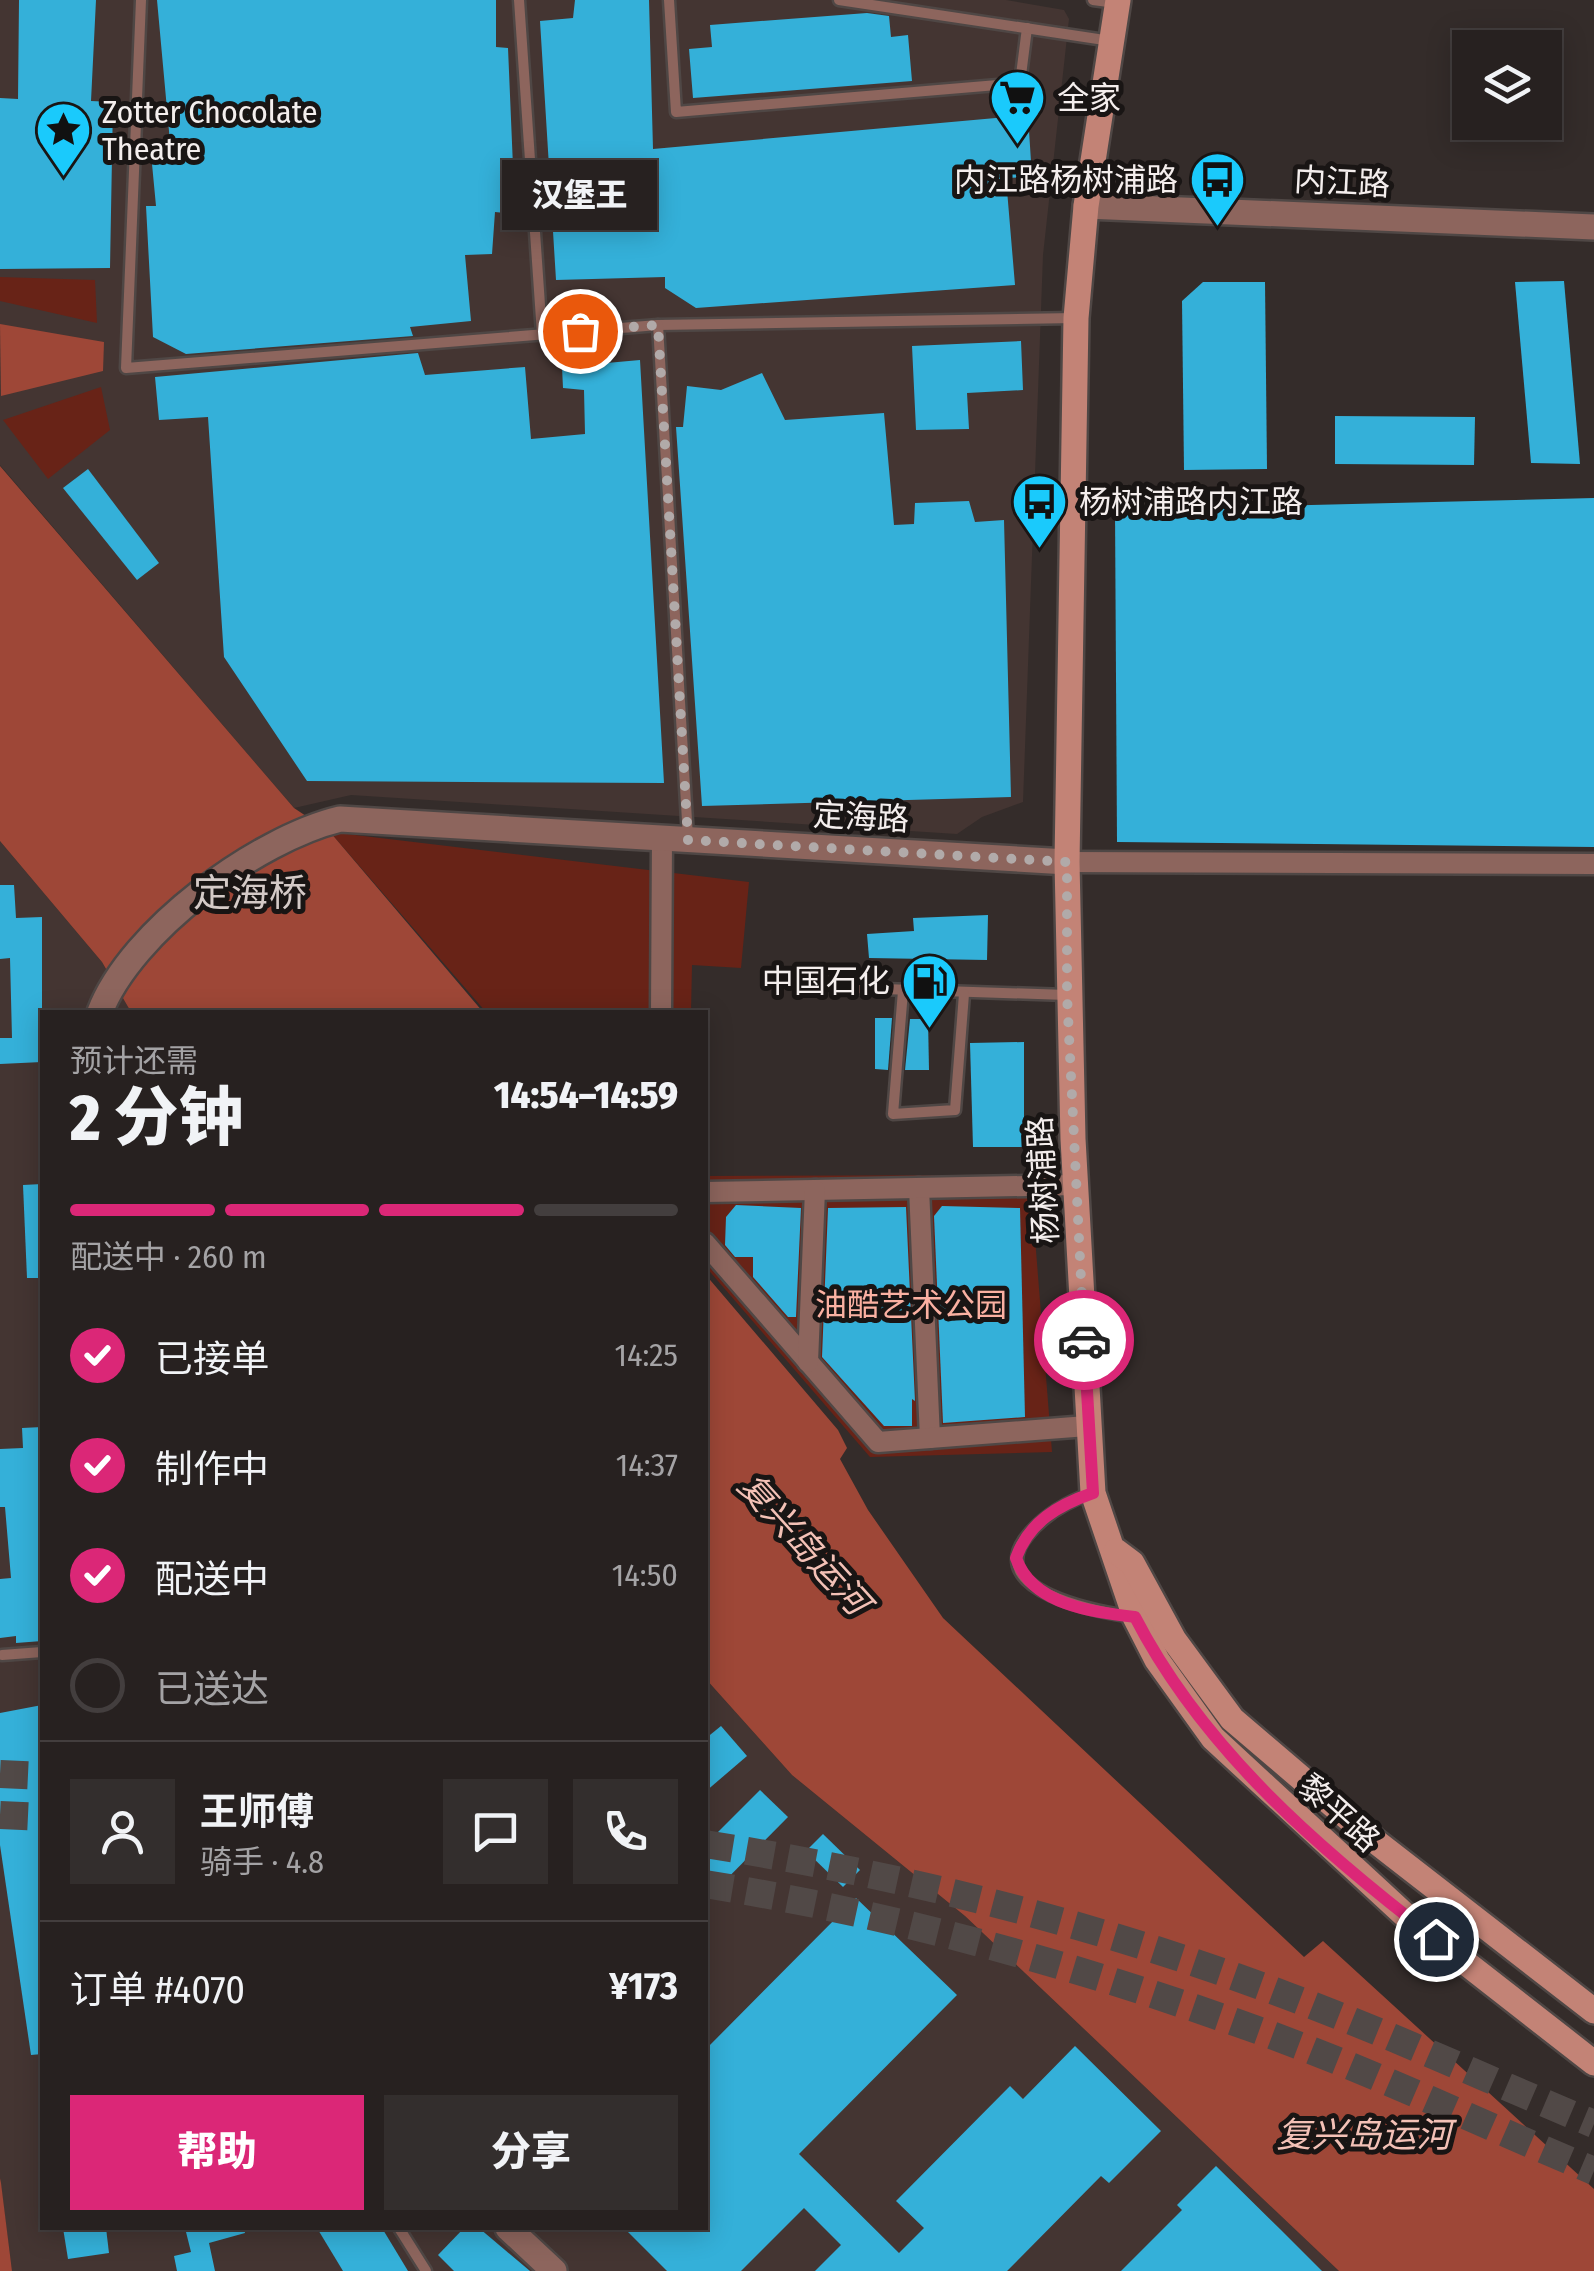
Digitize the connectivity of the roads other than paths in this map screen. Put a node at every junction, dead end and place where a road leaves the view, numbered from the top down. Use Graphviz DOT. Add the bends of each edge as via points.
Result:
graph roads {
  1 [pos="141,0"];
  2 [pos="520,0"];
  3 [pos="669,0"];
  4 [pos="839,0"];
  5 [pos="1109,1"];
  6 [pos="1027,28"];
  7 [pos="1112,42"];
  8 [pos="1086,206"];
  9 [pos="1594,227"];
  10 [pos="1076,318"];
  11 [pos="658,325"];
  12 [pos="542,334"];
  13 [pos="675,839"];
  14 [pos="1067,862"];
  15 [pos="1594,864"];
  16 [pos="853,988"];
  17 [pos="903,991"];
  18 [pos="964,994"];
  19 [pos="1067,995"];
  20 [pos="101,1010"];
  21 [pos="661,1010"];
  22 [pos="1076,1185"];
  23 [pos="919,1188"];
  24 [pos="815,1190"];
  25 [pos="708,1192"];
  26 [pos="708,1246"];
  27 [pos="808,1362"];
  28 [pos="1087,1426"];
  29 [pos="930,1438"];
  30 [pos="1093,1493"];
  31 [pos="1146,1613"];
  32 [pos="40,1652"];
  33 [pos="2,1655"];
  34 [pos="1594,2011"];
  35 [pos="1594,2062"];
  36 [pos="400,2230"];
  37 [pos="510,2230"];
  38 [pos="426,2271"];
  39 [pos="554,2271"];
  1 -- 12 [label="lane" via="126,368"];
  2 -- 12 [label="lane"];
  3 -- 6 [label="lane" via="676,112 1020,83"];
  4 -- 6 [label="lane"];
  5 -- 7 [label="main road"];
  6 -- 7 [label="lane"];
  7 -- 8 [label="main road"];
  8 -- 9 [label="street, 内江路"];
  8 -- 10 [label="main road, 杨树浦路"];
  10 -- 11 [label="lane"];
  10 -- 14 [label="main road, 杨树浦路"];
  11 -- 12 [label="lane"];
  11 -- 13 [label="lane"];
  13 -- 14 [label="street, 定海路"];
  13 -- 20 [label="street, 定海路" via="340,819 284,836 239,864 124,968"];
  13 -- 21 [label="street"];
  14 -- 15 [label="street, 定海路"];
  14 -- 19 [label="main road, 杨树浦路"];
  16 -- 17 [label="lane"];
  17 -- 18 [label="lane"];
  17 -- 18 [label="lane" via="893,1114 955,1110"];
  18 -- 19 [label="lane"];
  19 -- 22 [label="main road, 杨树浦路"];
  22 -- 23 [label="street"];
  22 -- 28 [label="main road, 杨树浦路"];
  23 -- 24 [label="street"];
  23 -- 29 [label="street"];
  24 -- 25 [label="street"];
  24 -- 27 [label="street"];
  26 -- 27 [label="street"];
  27 -- 29 [label="street" via="878,1442"];
  28 -- 29 [label="street"];
  28 -- 30 [label="main road, 杨树浦路"];
  30 -- 31 [label="main road, 黎平路" via="1116,1551 1132,1563"];
  30 -- 31 [label="lane" via="1047,1516 1016,1558 1030,1582 1065,1603"];
  31 -- 34 [label="main road, 黎平路" via="1267,1752"];
  31 -- 35 [label="main road, 黎平路" via="1183,1700 1249,1775 1407,1917"];
  32 -- 33 [label="lane"];
  36 -- 38 [label="lane"];
  37 -- 39 [label="street"];
}
